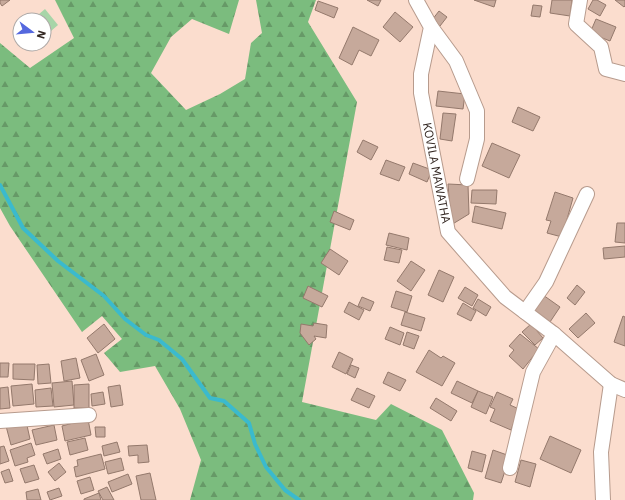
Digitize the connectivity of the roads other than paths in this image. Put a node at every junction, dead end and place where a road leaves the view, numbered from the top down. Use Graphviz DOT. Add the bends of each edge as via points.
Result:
graph roads {
  1 [pos="416,0"];
  2 [pos="580,0"];
  3 [pos="431,27"];
  4 [pos="625,74"];
  5 [pos="467,179"];
  6 [pos="587,194"];
  7 [pos="525,312"];
  8 [pos="554,334"];
  9 [pos="611,384"];
  10 [pos="625,390"];
  11 [pos="90,415"];
  12 [pos="0,421"];
  13 [pos="510,468"];
  14 [pos="603,500"];
  1 -- 3 [label="street"];
  2 -- 4 [label="street" via="576,24 601,48 606,69"];
  3 -- 5 [label="street" via="456,61 477,111 477,138"];
  3 -- 7 [label="street, KOVILA MAWATHA" via="421,74 421,93 448,232 505,297"];
  6 -- 7 [label="street" via="546,282"];
  7 -- 8 [label="street, KOVILA MAWATHA"];
  8 -- 9 [label="street, KOVILA MAWATHA"];
  8 -- 13 [label="street" via="533,372"];
  9 -- 10 [label="street, KOVILA MAWATHA"];
  9 -- 14 [label="street" via="601,452"];
  11 -- 12 [label="street"];
}
